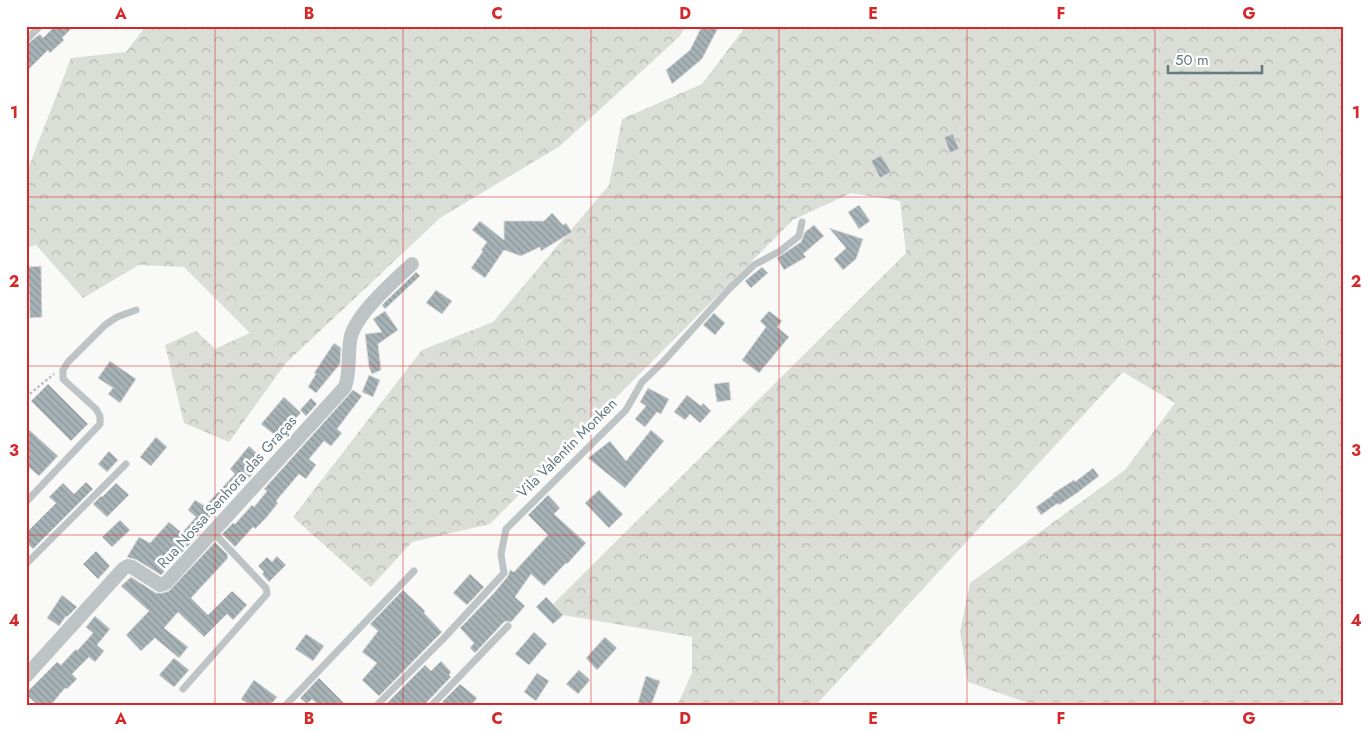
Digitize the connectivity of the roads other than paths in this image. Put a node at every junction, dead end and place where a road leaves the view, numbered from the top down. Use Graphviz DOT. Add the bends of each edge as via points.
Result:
graph roads {
  1 [pos="40,26"];
  2 [pos="26,40"];
  3 [pos="802,222"];
  4 [pos="412,264"];
  5 [pos="136,310"];
  6 [pos="126,464"];
  7 [pos="26,502"];
  8 [pos="214,533"];
  9 [pos="26,564"];
  10 [pos="414,571"];
  11 [pos="508,626"];
  12 [pos="26,676"];
  13 [pos="183,689"];
  14 [pos="285,706"];
  15 [pos="376,706"];
  16 [pos="431,706"];
  1 -- 2 [label="lane"];
  3 -- 15 [label="lane, Vila Valentin Monken" via="800,236 754,265 729,289 642,382 626,410 506,529 501,554 504,573"];
  4 -- 8 [label="street, Rua Nossa Senhora das Graças" via="386,288 351,336 345,387"];
  5 -- 7 [label="lane" via="105,325 63,370 64,379 96,409 100,424"];
  6 -- 9 [label="lane"];
  8 -- 12 [label="street, Rua Nossa Senhora das Graças" via="166,583 160,585 132,567 122,569"];
  8 -- 13 [label="lane" via="266,588 267,594"];
  10 -- 14 [label="lane"];
  11 -- 16 [label="lane"];
}
